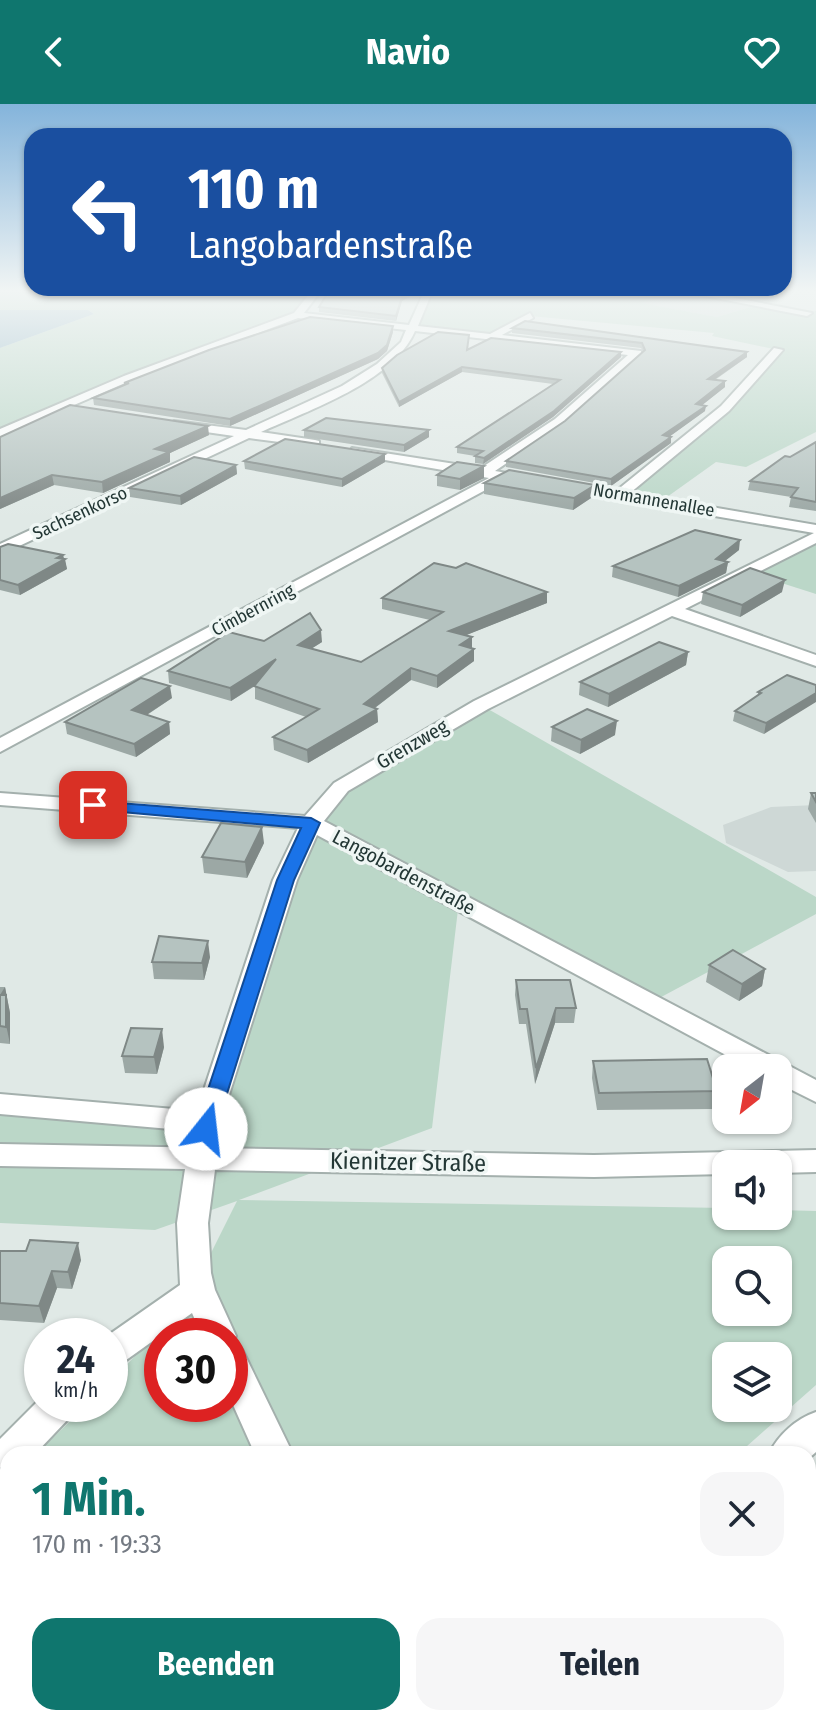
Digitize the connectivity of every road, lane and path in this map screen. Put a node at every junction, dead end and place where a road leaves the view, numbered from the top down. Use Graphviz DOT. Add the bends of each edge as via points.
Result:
graph roads {
  1 [pos="156,368"];
  2 [pos="378,368"];
  3 [pos="622,368"];
  4 [pos="765,368"];
  5 [pos="585,384"];
  6 [pos="603,386"];
  7 [pos="65,407"];
  8 [pos="95,411"];
  9 [pos="171,423"];
  10 [pos="0,433"];
  11 [pos="252,434"];
  12 [pos="330,447"];
  13 [pos="345,449"];
  14 [pos="486,471"];
  15 [pos="506,474"];
  16 [pos="619,495"];
  17 [pos="816,529"];
  18 [pos="816,537"];
  19 [pos="0,550"];
  20 [pos="671,610"];
  21 [pos="816,661"];
  22 [pos="0,746"];
  23 [pos="0,799"];
  24 [pos="311,823"];
  25 [pos="746,1054"];
  26 [pos="792,1079"];
  27 [pos="816,1092"];
  28 [pos="0,1104"];
  29 [pos="206,1136"];
  30 [pos="0,1155"];
  31 [pos="816,1161"];
  32 [pos="198,1290"];
  33 [pos="211,1318"];
  34 [pos="128,1340"];
  35 [pos="248,1398"];
  36 [pos="41,1422"];
  37 [pos="816,1428"];
  38 [pos="18,1446"];
  39 [pos="270,1446"];
  40 [pos="797,1446"];
  1 -- 7 [label="street"];
  2 -- 11 [label="street, Sachsenkorso"];
  3 -- 6 [label="street"];
  4 -- 16 [label="street" via="662,464"];
  5 -- 6 [label="street"];
  6 -- 14 [label="street"];
  7 -- 8 [label="street"];
  7 -- 10 [label="street"];
  9 -- 11 [label="street"];
  11 -- 12 [label="street"];
  11 -- 19 [label="street, Sachsenkorso"];
  13 -- 14 [label="street, Normannenallee"];
  14 -- 15 [label="street, Normannenallee"];
  15 -- 16 [label="street, Normannenallee"];
  15 -- 22 [label="street, Cimbernring"];
  16 -- 17 [label="street, Normannenallee"];
  18 -- 20 [label="street, Grenzweg"];
  20 -- 21 [label="street"];
  20 -- 24 [label="street, Grenzweg" via="392,754 341,787"];
  23 -- 24 [label="street, Langobardenstraße"];
  24 -- 25 [label="street, Langobardenstraße"];
  24 -- 29 [label="street, Grenzweg" via="285,880"];
  26 -- 27 [label="street"];
  28 -- 29 [label="street, Kienitzer Straße"];
  29 -- 30 [label="street, Kienitzer Straße"];
  29 -- 31 [label="street, Kienitzer Straße" via="594,1166"];
  29 -- 32 [label="street, Grenzweg" via="194,1193 192,1247"];
  32 -- 33 [label="street, Grenzweg"];
  32 -- 34 [label="street"];
  35 -- 39 [label="street"];
  36 -- 38 [label="street"];
  37 -- 40 [label="street"];
}
